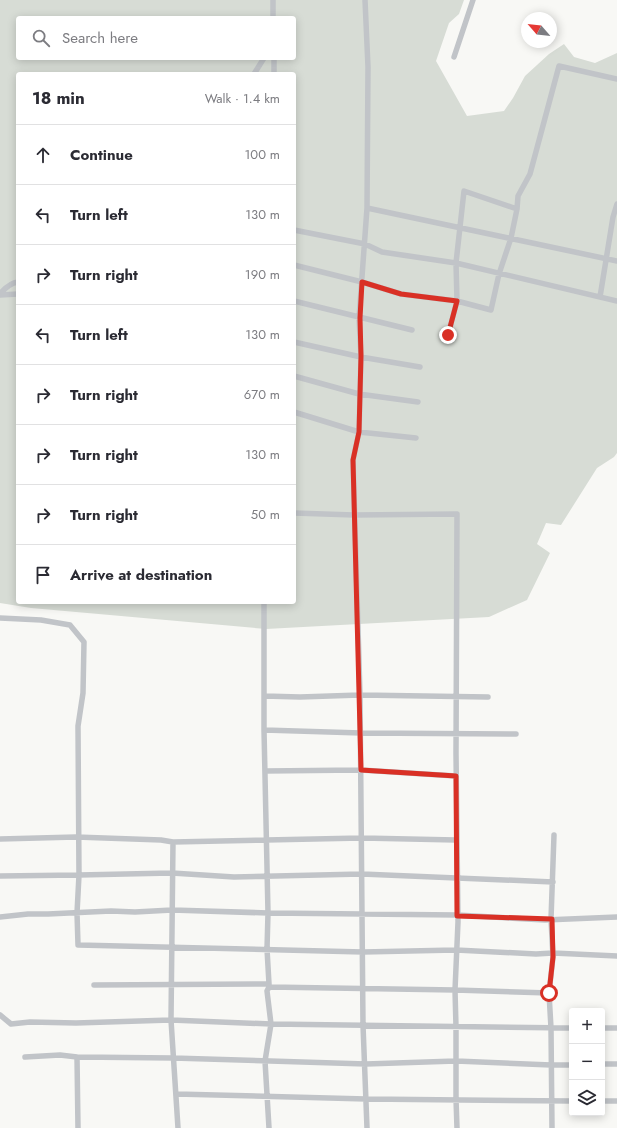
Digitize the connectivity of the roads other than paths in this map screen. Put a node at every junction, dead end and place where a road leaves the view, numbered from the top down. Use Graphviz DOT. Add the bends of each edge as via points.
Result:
graph roads {
  1 [pos="273,0"];
  2 [pos="365,0"];
  3 [pos="473,0"];
  4 [pos="273,16"];
  5 [pos="454,57"];
  6 [pos="263,60"];
  7 [pos="274,60"];
  8 [pos="255,72"];
  9 [pos="274,72"];
  10 [pos="617,79"];
  11 [pos="617,204"];
  12 [pos="367,208"];
  13 [pos="518,209"];
  14 [pos="460,229"];
  15 [pos="296,230"];
  16 [pos="512,238"];
  17 [pos="365,244"];
  18 [pos="606,259"];
  19 [pos="617,261"];
  20 [pos="456,263"];
  21 [pos="296,266"];
  22 [pos="499,274"];
  23 [pos="16,282"];
  24 [pos="362,282"];
  25 [pos="16,294"];
  26 [pos="0,295"];
  27 [pos="600,297"];
  28 [pos="617,300"];
  29 [pos="457,301"];
  30 [pos="296,302"];
  31 [pos="360,318"];
  32 [pos="412,330"];
  33 [pos="448,335"];
  34 [pos="296,342"];
  35 [pos="361,356"];
  36 [pos="420,367"];
  37 [pos="296,377"];
  38 [pos="359,394"];
  39 [pos="418,402"];
  40 [pos="296,413"];
  41 [pos="359,432"];
  42 [pos="416,438"];
  43 [pos="296,513"];
  44 [pos="354,515"];
  45 [pos="264,604"];
  46 [pos="0,618"];
  47 [pos="360,695"];
  48 [pos="264,696"];
  49 [pos="456,697"];
  50 [pos="488,697"];
  51 [pos="264,730"];
  52 [pos="361,733"];
  53 [pos="456,733"];
  54 [pos="516,734"];
  55 [pos="361,770"];
  56 [pos="265,771"];
  57 [pos="456,776"];
  58 [pos="554,835"];
  59 [pos="80,838"];
  60 [pos="362,838"];
  61 [pos="0,839"];
  62 [pos="266,840"];
  63 [pos="456,840"];
  64 [pos="173,842"];
  65 [pos="172,873"];
  66 [pos="362,874"];
  67 [pos="79,875"];
  68 [pos="267,875"];
  69 [pos="0,876"];
  70 [pos="457,879"];
  71 [pos="553,882"];
  72 [pos="172,910"];
  73 [pos="77,913"];
  74 [pos="268,913"];
  75 [pos="363,915"];
  76 [pos="457,916"];
  77 [pos="0,917"];
  78 [pos="617,917"];
  79 [pos="552,919"];
  80 [pos="172,946"];
  81 [pos="266,949"];
  82 [pos="456,950"];
  83 [pos="363,952"];
  84 [pos="553,952"];
  85 [pos="617,956"];
  86 [pos="171,984"];
  87 [pos="94,985"];
  88 [pos="269,986"];
  89 [pos="364,989"];
  90 [pos="455,990"];
  91 [pos="549,993"];
  92 [pos="0,1015"];
  93 [pos="171,1020"];
  94 [pos="271,1024"];
  95 [pos="363,1025"];
  96 [pos="456,1027"];
  97 [pos="551,1028"];
  98 [pos="569,1028"];
  99 [pos="605,1028"];
  100 [pos="617,1028"];
  101 [pos="25,1057"];
  102 [pos="77,1057"];
  103 [pos="173,1058"];
  104 [pos="265,1061"];
  105 [pos="456,1061"];
  106 [pos="366,1064"];
  107 [pos="569,1064"];
  108 [pos="605,1064"];
  109 [pos="617,1064"];
  110 [pos="551,1065"];
  111 [pos="176,1094"];
  112 [pos="267,1096"];
  113 [pos="366,1099"];
  114 [pos="456,1099"];
  115 [pos="552,1101"];
  116 [pos="569,1101"];
  117 [pos="605,1101"];
  118 [pos="617,1101"];
  119 [pos="78,1128"];
  120 [pos="178,1128"];
  121 [pos="269,1128"];
  122 [pos="367,1128"];
  123 [pos="457,1128"];
  124 [pos="552,1128"];
  1 -- 4 [label="street"];
  2 -- 12 [label="street" via="368,67"];
  3 -- 5 [label="street"];
  6 -- 8 [label="street"];
  7 -- 9 [label="street"];
  10 -- 13 [label="street" via="559,66 530,174 518,196"];
  11 -- 18 [label="street"];
  12 -- 14 [label="street"];
  12 -- 17 [label="street"];
  13 -- 14 [label="street" via="464,191"];
  13 -- 16 [label="street"];
  14 -- 16 [label="street"];
  14 -- 20 [label="street"];
  15 -- 17 [label="street"];
  16 -- 18 [label="street"];
  16 -- 22 [label="street"];
  17 -- 20 [label="street" via="382,252"];
  17 -- 24 [label="street"];
  18 -- 19 [label="street"];
  18 -- 27 [label="street"];
  20 -- 22 [label="street"];
  20 -- 29 [label="street"];
  21 -- 24 [label="street"];
  22 -- 27 [label="street"];
  22 -- 29 [label="street" via="491,310"];
  23 -- 26 [label="street" via="5,288"];
  24 -- 29 [label="street" via="401,294"];
  24 -- 31 [label="street"];
  25 -- 26 [label="street"];
  27 -- 28 [label="street"];
  29 -- 33 [label="street"];
  30 -- 31 [label="street"];
  31 -- 32 [label="street"];
  31 -- 35 [label="street"];
  34 -- 35 [label="street"];
  35 -- 36 [label="street"];
  35 -- 38 [label="street"];
  37 -- 38 [label="street"];
  38 -- 39 [label="street"];
  38 -- 41 [label="street"];
  40 -- 41 [label="street"];
  41 -- 42 [label="street"];
  41 -- 44 [label="street" via="353,460"];
  43 -- 44 [label="street"];
  44 -- 47 [label="street"];
  44 -- 49 [label="street" via="457,514"];
  45 -- 48 [label="street"];
  46 -- 59 [label="street" via="41,620 70,625 84,642 83,693 78,726"];
  47 -- 48 [label="street"];
  47 -- 49 [label="street"];
  47 -- 52 [label="street"];
  48 -- 51 [label="street"];
  49 -- 50 [label="street"];
  49 -- 53 [label="street"];
  51 -- 52 [label="street"];
  51 -- 56 [label="street"];
  52 -- 53 [label="street"];
  52 -- 55 [label="street"];
  53 -- 54 [label="street"];
  53 -- 57 [label="street"];
  55 -- 56 [label="street"];
  55 -- 57 [label="street"];
  55 -- 60 [label="street"];
  56 -- 62 [label="street"];
  57 -- 63 [label="street"];
  58 -- 71 [label="street"];
  59 -- 61 [label="street"];
  59 -- 64 [label="street"];
  59 -- 67 [label="street"];
  60 -- 62 [label="street"];
  60 -- 63 [label="street"];
  60 -- 66 [label="street"];
  62 -- 64 [label="street"];
  62 -- 68 [label="street"];
  63 -- 70 [label="street"];
  64 -- 65 [label="street"];
  65 -- 67 [label="street"];
  65 -- 68 [label="street" via="234,877"];
  65 -- 72 [label="street"];
  66 -- 68 [label="street"];
  66 -- 70 [label="street"];
  66 -- 75 [label="street"];
  67 -- 69 [label="street"];
  67 -- 73 [label="street"];
  68 -- 74 [label="street"];
  70 -- 71 [label="street"];
  70 -- 76 [label="street"];
  71 -- 79 [label="street"];
  72 -- 73 [label="street"];
  72 -- 74 [label="street"];
  72 -- 80 [label="street"];
  73 -- 77 [label="street"];
  73 -- 80 [label="street" via="78,945"];
  74 -- 75 [label="street"];
  74 -- 81 [label="street"];
  75 -- 76 [label="street"];
  75 -- 83 [label="street"];
  76 -- 79 [label="street"];
  76 -- 82 [label="street"];
  78 -- 79 [label="street"];
  79 -- 84 [label="street"];
  80 -- 81 [label="street"];
  80 -- 86 [label="street"];
  81 -- 83 [label="street"];
  81 -- 88 [label="street"];
  82 -- 83 [label="street"];
  82 -- 84 [label="street" via="536,954"];
  82 -- 90 [label="street"];
  83 -- 89 [label="street"];
  84 -- 85 [label="street"];
  84 -- 91 [label="street"];
  86 -- 87 [label="street"];
  86 -- 88 [label="street"];
  86 -- 93 [label="street"];
  88 -- 89 [label="street"];
  88 -- 94 [label="street" via="267,991"];
  89 -- 90 [label="street"];
  89 -- 95 [label="street"];
  90 -- 91 [label="street"];
  90 -- 96 [label="street"];
  91 -- 97 [label="street"];
  92 -- 93 [label="street" via="11,1024"];
  93 -- 94 [label="street"];
  93 -- 103 [label="street"];
  94 -- 95 [label="street"];
  94 -- 104 [label="street"];
  95 -- 96 [label="street"];
  95 -- 106 [label="street"];
  96 -- 97 [label="street"];
  96 -- 105 [label="street"];
  97 -- 98 [label="street"];
  97 -- 110 [label="street"];
  99 -- 100 [label="street"];
  101 -- 102 [label="street"];
  102 -- 103 [label="street"];
  102 -- 119 [label="street"];
  103 -- 104 [label="street"];
  103 -- 111 [label="street"];
  104 -- 106 [label="street"];
  104 -- 112 [label="street"];
  105 -- 106 [label="street"];
  105 -- 110 [label="street"];
  105 -- 114 [label="street"];
  106 -- 113 [label="street"];
  107 -- 110 [label="street"];
  108 -- 109 [label="street"];
  110 -- 115 [label="street"];
  111 -- 112 [label="street"];
  111 -- 120 [label="street"];
  112 -- 113 [label="street"];
  112 -- 121 [label="street"];
  113 -- 114 [label="street"];
  113 -- 122 [label="street"];
  114 -- 115 [label="street"];
  114 -- 123 [label="street"];
  115 -- 116 [label="street"];
  115 -- 124 [label="street"];
  117 -- 118 [label="street"];
}
